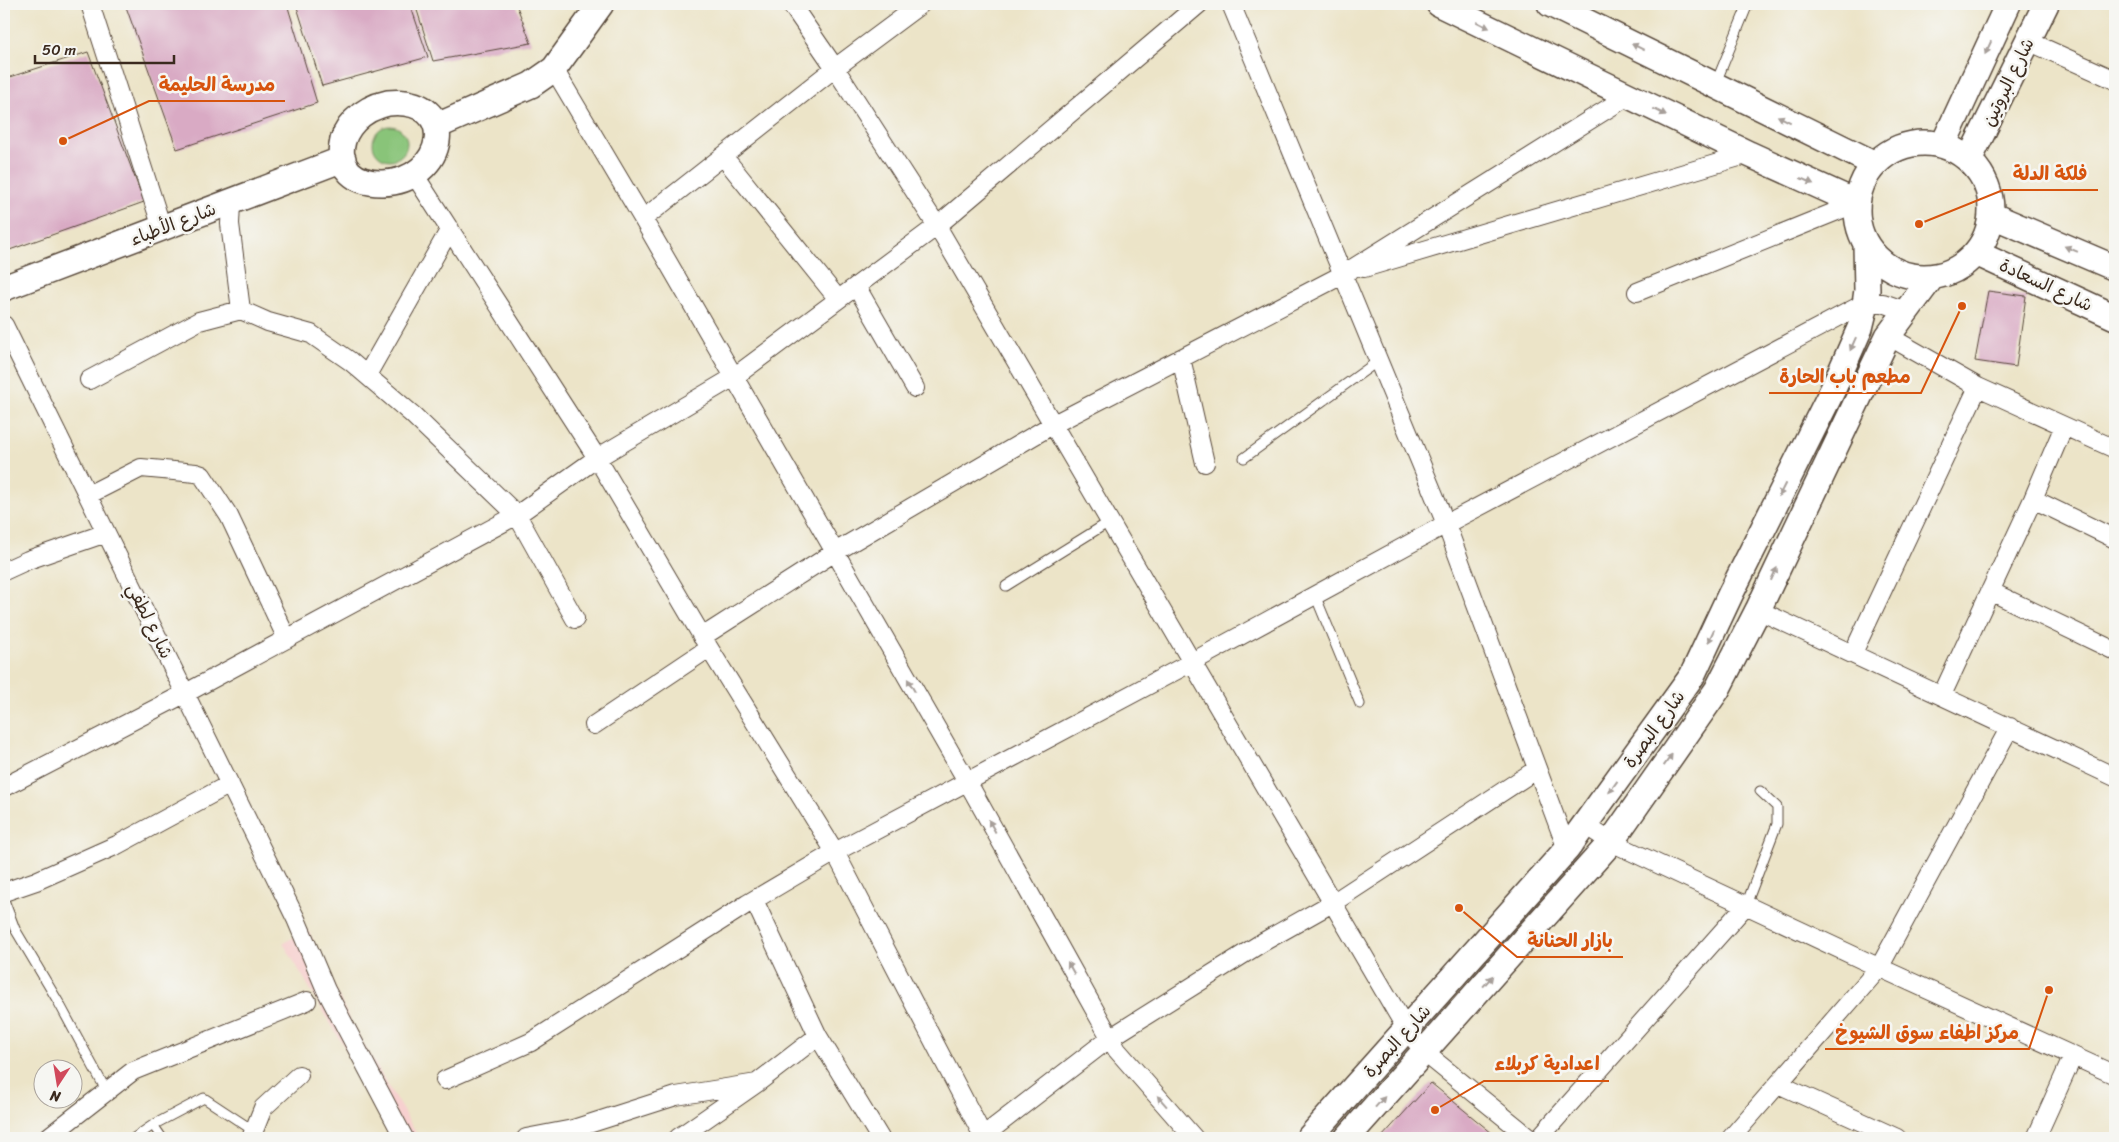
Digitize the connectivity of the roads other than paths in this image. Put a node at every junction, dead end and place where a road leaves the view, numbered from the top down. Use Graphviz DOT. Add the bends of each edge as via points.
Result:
graph roads {
  1 [pos="90,4"];
  2 [pos="601,4"];
  3 [pos="791,4"];
  4 [pos="921,4"];
  5 [pos="1199,4"];
  6 [pos="1231,4"];
  7 [pos="1439,4"];
  8 [pos="1554,4"];
  9 [pos="1748,4"];
  10 [pos="2008,4"];
  11 [pos="2046,4"];
  12 [pos="2028,41"];
  13 [pos="835,68"];
  14 [pos="554,69"];
  15 [pos="2115,80"];
  16 [pos="1715,85"];
  17 [pos="1628,96"];
  18 [pos="437,126"];
  19 [pos="1943,145"];
  20 [pos="1749,154"];
  21 [pos="723,156"];
  22 [pos="343,159"];
  23 [pos="1969,160"];
  24 [pos="1875,164"];
  25 [pos="414,174"];
  26 [pos="230,202"];
  27 [pos="1856,203"];
  28 [pos="1991,214"];
  29 [pos="642,219"];
  30 [pos="936,226"];
  31 [pos="162,228"];
  32 [pos="450,230"];
  33 [pos="1866,245"];
  34 [pos="1976,253"];
  35 [pos="2115,268"];
  36 [pos="1342,275"];
  37 [pos="1932,277"];
  38 [pos="856,286"];
  39 [pos="4,288"];
  40 [pos="1637,292"];
  41 [pos="838,299"];
  42 [pos="1866,302"];
  43 [pos="241,310"];
  44 [pos="1906,311"];
  45 [pos="2115,317"];
  46 [pos="4,325"];
  47 [pos="1888,336"];
  48 [pos="1181,358"];
  49 [pos="1378,361"];
  50 [pos="367,375"];
  51 [pos="734,377"];
  52 [pos="89,380"];
  53 [pos="1978,386"];
  54 [pos="915,388"];
  55 [pos="1052,425"];
  56 [pos="2064,426"];
  57 [pos="2115,449"];
  58 [pos="597,458"];
  59 [pos="1244,458"];
  60 [pos="1205,463"];
  61 [pos="88,495"];
  62 [pos="2033,500"];
  63 [pos="517,515"];
  64 [pos="1109,522"];
  65 [pos="1446,524"];
  66 [pos="106,532"];
  67 [pos="2115,539"];
  68 [pos="835,552"];
  69 [pos="4,571"];
  70 [pos="1006,586"];
  71 [pos="1990,591"];
  72 [pos="1315,595"];
  73 [pos="1758,610"];
  74 [pos="575,619"];
  75 [pos="287,639"];
  76 [pos="705,643"];
  77 [pos="2115,651"];
  78 [pos="1853,653"];
  79 [pos="1192,662"];
  80 [pos="186,694"];
  81 [pos="1942,695"];
  82 [pos="1360,704"];
  83 [pos="594,726"];
  84 [pos="2010,727"];
  85 [pos="1537,769"];
  86 [pos="2115,777"];
  87 [pos="967,781"];
  88 [pos="230,784"];
  89 [pos="4,787"];
  90 [pos="1760,791"];
  91 [pos="1585,825"];
  92 [pos="1611,842"];
  93 [pos="1567,849"];
  94 [pos="835,852"];
  95 [pos="4,892"];
  96 [pos="4,900"];
  97 [pos="754,900"];
  98 [pos="1334,902"];
  99 [pos="1746,905"];
  100 [pos="1879,968"];
  101 [pos="307,1001"];
  102 [pos="1407,1030"];
  103 [pos="818,1036"];
  104 [pos="1110,1038"];
  105 [pos="1425,1053"];
  106 [pos="2073,1056"];
  107 [pos="299,1075"];
  108 [pos="2115,1075"];
  109 [pos="445,1080"];
  110 [pos="757,1083"];
  111 [pos="1778,1084"];
  112 [pos="107,1092"];
  113 [pos="153,1125"];
  114 [pos="253,1135"];
  115 [pos="983,1137"];
  116 [pos="47,1138"];
  117 [pos="134,1138"];
  118 [pos="162,1138"];
  119 [pos="404,1138"];
  120 [pos="526,1138"];
  121 [pos="678,1138"];
  122 [pos="880,1138"];
  123 [pos="1194,1138"];
  124 [pos="1309,1138"];
  125 [pos="1347,1138"];
  126 [pos="1530,1138"];
  127 [pos="1539,1138"];
  128 [pos="1731,1138"];
  129 [pos="1897,1138"];
  130 [pos="2036,1138"];
  1 -- 31 [label="street"];
  2 -- 14 [label="main road"];
  3 -- 13 [label="street"];
  4 -- 13 [label="street"];
  5 -- 30 [label="street"];
  6 -- 36 [label="street"];
  7 -- 17 [label="main road, one-way"];
  16 -- 8 [label="main road, one-way"];
  9 -- 16 [label="lane"];
  10 -- 19 [label="main road, شارع البروتين, one-way"];
  11 -- 12 [label="main road, شارع البروتين"];
  12 -- 15 [label="street"];
  12 -- 23 [label="main road, شارع البروتين"];
  13 -- 21 [label="street"];
  13 -- 30 [label="street"];
  14 -- 18 [label="main road" via="531,85"];
  14 -- 29 [label="street"];
  24 -- 16 [label="main road, one-way"];
  17 -- 20 [label="main road, one-way"];
  17 -- 36 [label="street"];
  18 -- 22 [label="main road" via="427,112 412,104 394,102 376,106 356,118 345,132 341,148"];
  18 -- 25 [label="main road" via="438,143 434,153 428,163"];
  19 -- 23 [label="main road"];
  19 -- 24 [label="main road" via="1906,145 1889,152"];
  20 -- 27 [label="main road, one-way"];
  20 -- 36 [label="street"];
  21 -- 29 [label="street"];
  21 -- 41 [label="street"];
  22 -- 25 [label="main road" via="352,174 374,182 397,181"];
  22 -- 26 [label="main road, شارع الأطباء"];
  23 -- 28 [label="main road" via="1982,176 1990,194"];
  24 -- 27 [label="main road" via="1862,182"];
  25 -- 32 [label="street"];
  26 -- 31 [label="main road, شارع الأطباء"];
  26 -- 43 [label="street"];
  27 -- 33 [label="main road" via="1858,225"];
  27 -- 40 [label="street"];
  28 -- 34 [label="main road" via="1987,235"];
  35 -- 28 [label="main road, one-way"];
  29 -- 51 [label="street"];
  30 -- 38 [label="street"];
  30 -- 55 [label="street"];
  31 -- 39 [label="main road, شارع الأطباء"];
  32 -- 50 [label="street"];
  32 -- 58 [label="street"];
  33 -- 37 [label="main road" via="1878,260 1894,271 1913,277"];
  33 -- 42 [label="main road, شارع البصرة"];
  34 -- 37 [label="main road" via="1964,265"];
  34 -- 45 [label="main road, شارع السعادة"];
  36 -- 48 [label="street"];
  36 -- 49 [label="street"];
  37 -- 44 [label="main road, شارع البصرة"];
  38 -- 41 [label="street"];
  38 -- 54 [label="street"];
  41 -- 51 [label="street"];
  42 -- 44 [label="street" via="1883,303"];
  42 -- 65 [label="street"];
  42 -- 91 [label="main road, شارع البصرة, one-way" via="1860,328 1833,389 1692,676"];
  43 -- 50 [label="street" via="268,322 311,334"];
  43 -- 52 [label="street" via="199,321"];
  44 -- 47 [label="main road, شارع البصرة"];
  46 -- 61 [label="street, شارع لطفي"];
  47 -- 53 [label="street"];
  73 -- 47 [label="main road, شارع البصرة, one-way"];
  48 -- 55 [label="street"];
  48 -- 60 [label="street"];
  49 -- 59 [label="lane"];
  49 -- 65 [label="street"];
  50 -- 63 [label="street"];
  51 -- 58 [label="street"];
  51 -- 68 [label="street"];
  53 -- 56 [label="street"];
  53 -- 78 [label="street"];
  55 -- 64 [label="street"];
  55 -- 68 [label="street"];
  56 -- 57 [label="street"];
  56 -- 62 [label="street"];
  58 -- 63 [label="street"];
  58 -- 76 [label="street"];
  61 -- 66 [label="street, شارع لطفي"];
  61 -- 75 [label="street" via="141,468 202,475 229,516"];
  62 -- 67 [label="street"];
  62 -- 71 [label="street"];
  63 -- 74 [label="street"];
  63 -- 75 [label="street"];
  64 -- 70 [label="lane"];
  64 -- 79 [label="street"];
  65 -- 72 [label="street"];
  65 -- 85 [label="street"];
  66 -- 69 [label="street"];
  66 -- 80 [label="street, شارع لطفي"];
  68 -- 76 [label="street"];
  87 -- 68 [label="street, one-way"];
  71 -- 77 [label="street"];
  71 -- 81 [label="street"];
  72 -- 79 [label="street"];
  72 -- 82 [label="lane"];
  73 -- 78 [label="street"];
  92 -- 73 [label="main road, شارع البصرة, one-way" via="1716,690"];
  75 -- 80 [label="street"];
  76 -- 83 [label="street"];
  76 -- 94 [label="street"];
  78 -- 81 [label="street"];
  79 -- 87 [label="street"];
  79 -- 98 [label="street"];
  80 -- 88 [label="street, شارع لطفي"];
  80 -- 89 [label="street"];
  81 -- 84 [label="street"];
  84 -- 86 [label="street"];
  84 -- 100 [label="street"];
  85 -- 93 [label="street"];
  85 -- 98 [label="street"];
  87 -- 94 [label="street"];
  104 -- 87 [label="street, one-way"];
  88 -- 95 [label="street" via="117,845"];
  88 -- 119 [label="street, شارع لطفي" via="296,919 326,990"];
  90 -- 99 [label="lane" via="1777,806 1777,824"];
  91 -- 92 [label="street"];
  91 -- 93 [label="main road, شارع البصرة"];
  92 -- 99 [label="street"];
  105 -- 92 [label="main road, شارع البصرة, one-way"];
  93 -- 102 [label="main road, شارع البصرة"];
  94 -- 97 [label="street"];
  94 -- 115 [label="street"];
  96 -- 112 [label="lane" via="15,930"];
  97 -- 103 [label="street"];
  97 -- 109 [label="street" via="531,1042"];
  98 -- 102 [label="street"];
  98 -- 104 [label="street" via="1262,942"];
  99 -- 100 [label="street"];
  99 -- 127 [label="street"];
  100 -- 106 [label="street"];
  100 -- 111 [label="street"];
  101 -- 112 [label="street" via="133,1071"];
  102 -- 105 [label="street"];
  102 -- 124 [label="main road, شارع البصرة"];
  103 -- 110 [label="street"];
  103 -- 122 [label="street"];
  104 -- 115 [label="street"];
  123 -- 104 [label="street, one-way"];
  125 -- 105 [label="main road, شارع البصرة, one-way"];
  105 -- 126 [label="street"];
  106 -- 108 [label="street"];
  106 -- 130 [label="street"];
  107 -- 114 [label="street" via="263,1108"];
  110 -- 120 [label="street" via="676,1096 573,1129"];
  110 -- 121 [label="street"];
  111 -- 128 [label="street"];
  111 -- 129 [label="street"];
  112 -- 116 [label="street"];
  113 -- 114 [label="lane" via="204,1098"];
  113 -- 117 [label="lane"];
  113 -- 118 [label="lane"];
}
